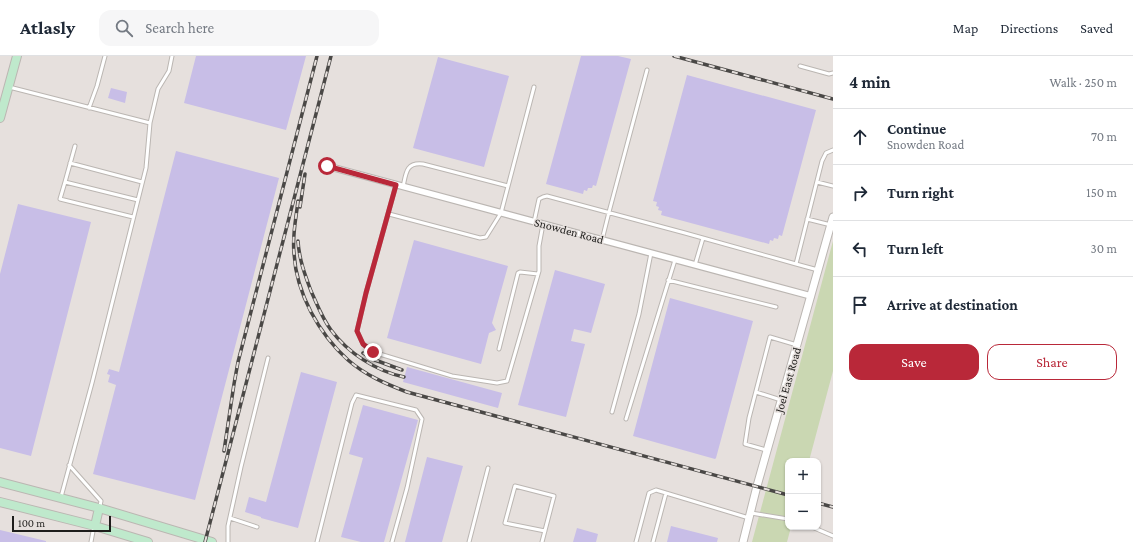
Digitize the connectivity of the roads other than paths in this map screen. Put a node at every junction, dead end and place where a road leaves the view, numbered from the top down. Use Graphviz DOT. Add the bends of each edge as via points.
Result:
graph roads {
  1 [pos="17,56"];
  2 [pos="105,56"];
  3 [pos="172,56"];
  4 [pos="800,66"];
  5 [pos="647,70"];
  6 [pos="833,73"];
  7 [pos="0,85"];
  8 [pos="9,87"];
  9 [pos="534,87"];
  10 [pos="89,108"];
  11 [pos="0,118"];
  12 [pos="150,123"];
  13 [pos="75,146"];
  14 [pos="833,150"];
  15 [pos="70,163"];
  16 [pos="327,166"];
  17 [pos="65,182"];
  18 [pos="142,182"];
  19 [pos="817,182"];
  20 [pos="396,185"];
  21 [pos="508,186"];
  22 [pos="833,186"];
  23 [pos="403,187"];
  24 [pos="138,200"];
  25 [pos="609,212"];
  26 [pos="501,213"];
  27 [pos="389,214"];
  28 [pos="833,217"];
  29 [pos="133,218"];
  30 [pos="807,219"];
  31 [pos="534,222"];
  32 [pos="543,224"];
  33 [pos="831,225"];
  34 [pos="703,238"];
  35 [pos="602,240"];
  36 [pos="651,254"];
  37 [pos="675,260"];
  38 [pos="796,264"];
  39 [pos="695,265"];
  40 [pos="818,270"];
  41 [pos="538,274"];
  42 [pos="668,280"];
  43 [pos="811,296"];
  44 [pos="776,307"];
  45 [pos="798,345"];
  46 [pos="499,349"];
  47 [pos="268,358"];
  48 [pos="756,392"];
  49 [pos="782,400"];
  50 [pos="612,412"];
  51 [pos="626,420"];
  52 [pos="768,451"];
  53 [pos="69,465"];
  54 [pos="488,468"];
  55 [pos="0,482"];
  56 [pos="666,493"];
  57 [pos="61,498"];
  58 [pos="0,502"];
  59 [pos="99,508"];
  60 [pos="750,516"];
  61 [pos="230,518"];
  62 [pos="785,519"];
  63 [pos="94,526"];
  64 [pos="257,527"];
  65 [pos="819,530"];
  66 [pos="545,531"];
  67 [pos="833,536"];
  68 [pos="90,542"];
  69 [pos="148,542"];
  70 [pos="212,542"];
  71 [pos="228,542"];
  72 [pos="317,542"];
  73 [pos="392,542"];
  74 [pos="469,542"];
  75 [pos="542,542"];
  76 [pos="636,542"];
  77 [pos="653,542"];
  78 [pos="743,542"];
  1 -- 8 [label="main road"];
  2 -- 10 [label="lane"];
  3 -- 12 [label="lane" via="169,71 158,88"];
  4 -- 6 [label="lane"];
  5 -- 25 [label="lane"];
  7 -- 8 [label="main road"];
  8 -- 10 [label="lane"];
  8 -- 11 [label="main road"];
  9 -- 21 [label="lane"];
  10 -- 12 [label="lane"];
  12 -- 18 [label="lane" via="146,168"];
  13 -- 15 [label="lane"];
  14 -- 19 [label="lane" via="826,153"];
  15 -- 17 [label="lane"];
  15 -- 18 [label="lane"];
  16 -- 20 [label="street, Snowden Road"];
  17 -- 24 [label="lane"];
  17 -- 29 [label="lane" via="60,199"];
  18 -- 24 [label="lane"];
  19 -- 22 [label="lane"];
  19 -- 30 [label="lane"];
  20 -- 23 [label="street, Snowden Road"];
  20 -- 27 [label="lane"];
  21 -- 23 [label="lane" via="415,163 407,170"];
  21 -- 26 [label="lane"];
  23 -- 26 [label="street, Snowden Road"];
  24 -- 29 [label="lane"];
  25 -- 31 [label="lane" via="547,196 539,199"];
  25 -- 34 [label="lane"];
  25 -- 35 [label="lane"];
  26 -- 27 [label="lane" via="486,237 480,238"];
  26 -- 31 [label="street, Snowden Road"];
  27 -- 41 [label="lane" via="357,331 363,344 373,352 452,376 497,383 507,381"];
  28 -- 33 [label="street, Joel East Road"];
  29 -- 53 [label="lane"];
  30 -- 33 [label="lane"];
  30 -- 38 [label="lane"];
  31 -- 32 [label="street, Snowden Road"];
  32 -- 35 [label="street, Snowden Road"];
  32 -- 41 [label="lane"];
  33 -- 40 [label="street, Joel East Road"];
  34 -- 38 [label="lane"];
  34 -- 39 [label="lane"];
  35 -- 36 [label="street, Snowden Road"];
  36 -- 37 [label="street, Snowden Road"];
  36 -- 50 [label="lane" via="640,314"];
  37 -- 39 [label="street, Snowden Road"];
  37 -- 42 [label="lane"];
  38 -- 40 [label="lane"];
  39 -- 43 [label="street, Snowden Road"];
  40 -- 43 [label="street, Joel East Road"];
  41 -- 46 [label="lane" via="518,273"];
  42 -- 44 [label="lane"];
  42 -- 51 [label="lane"];
  43 -- 45 [label="street, Joel East Road"];
  45 -- 48 [label="lane" via="770,337"];
  45 -- 49 [label="street, Joel East Road"];
  47 -- 61 [label="lane"];
  48 -- 49 [label="lane"];
  48 -- 52 [label="lane" via="745,444"];
  49 -- 52 [label="street, Joel East Road"];
  52 -- 60 [label="street, Joel East Road"];
  53 -- 57 [label="lane"];
  53 -- 59 [label="lane" via="101,501"];
  54 -- 74 [label="lane"];
  55 -- 57 [label="main road"];
  56 -- 60 [label="lane"];
  56 -- 76 [label="lane" via="656,490 649,493"];
  56 -- 77 [label="lane"];
  57 -- 59 [label="main road"];
  58 -- 63 [label="main road"];
  59 -- 63 [label="main road"];
  59 -- 70 [label="main road"];
  60 -- 62 [label="lane"];
  60 -- 78 [label="street, Joel East Road"];
  61 -- 64 [label="lane"];
  61 -- 71 [label="lane"];
  63 -- 68 [label="lane"];
  63 -- 69 [label="main road"];
  65 -- 67 [label="lane"];
  66 -- 66 [label="lane" via="554,496 515,486 505,523"];
  66 -- 75 [label="lane"];
  72 -- 73 [label="lane" via="356,395 416,410 422,419"];
}
